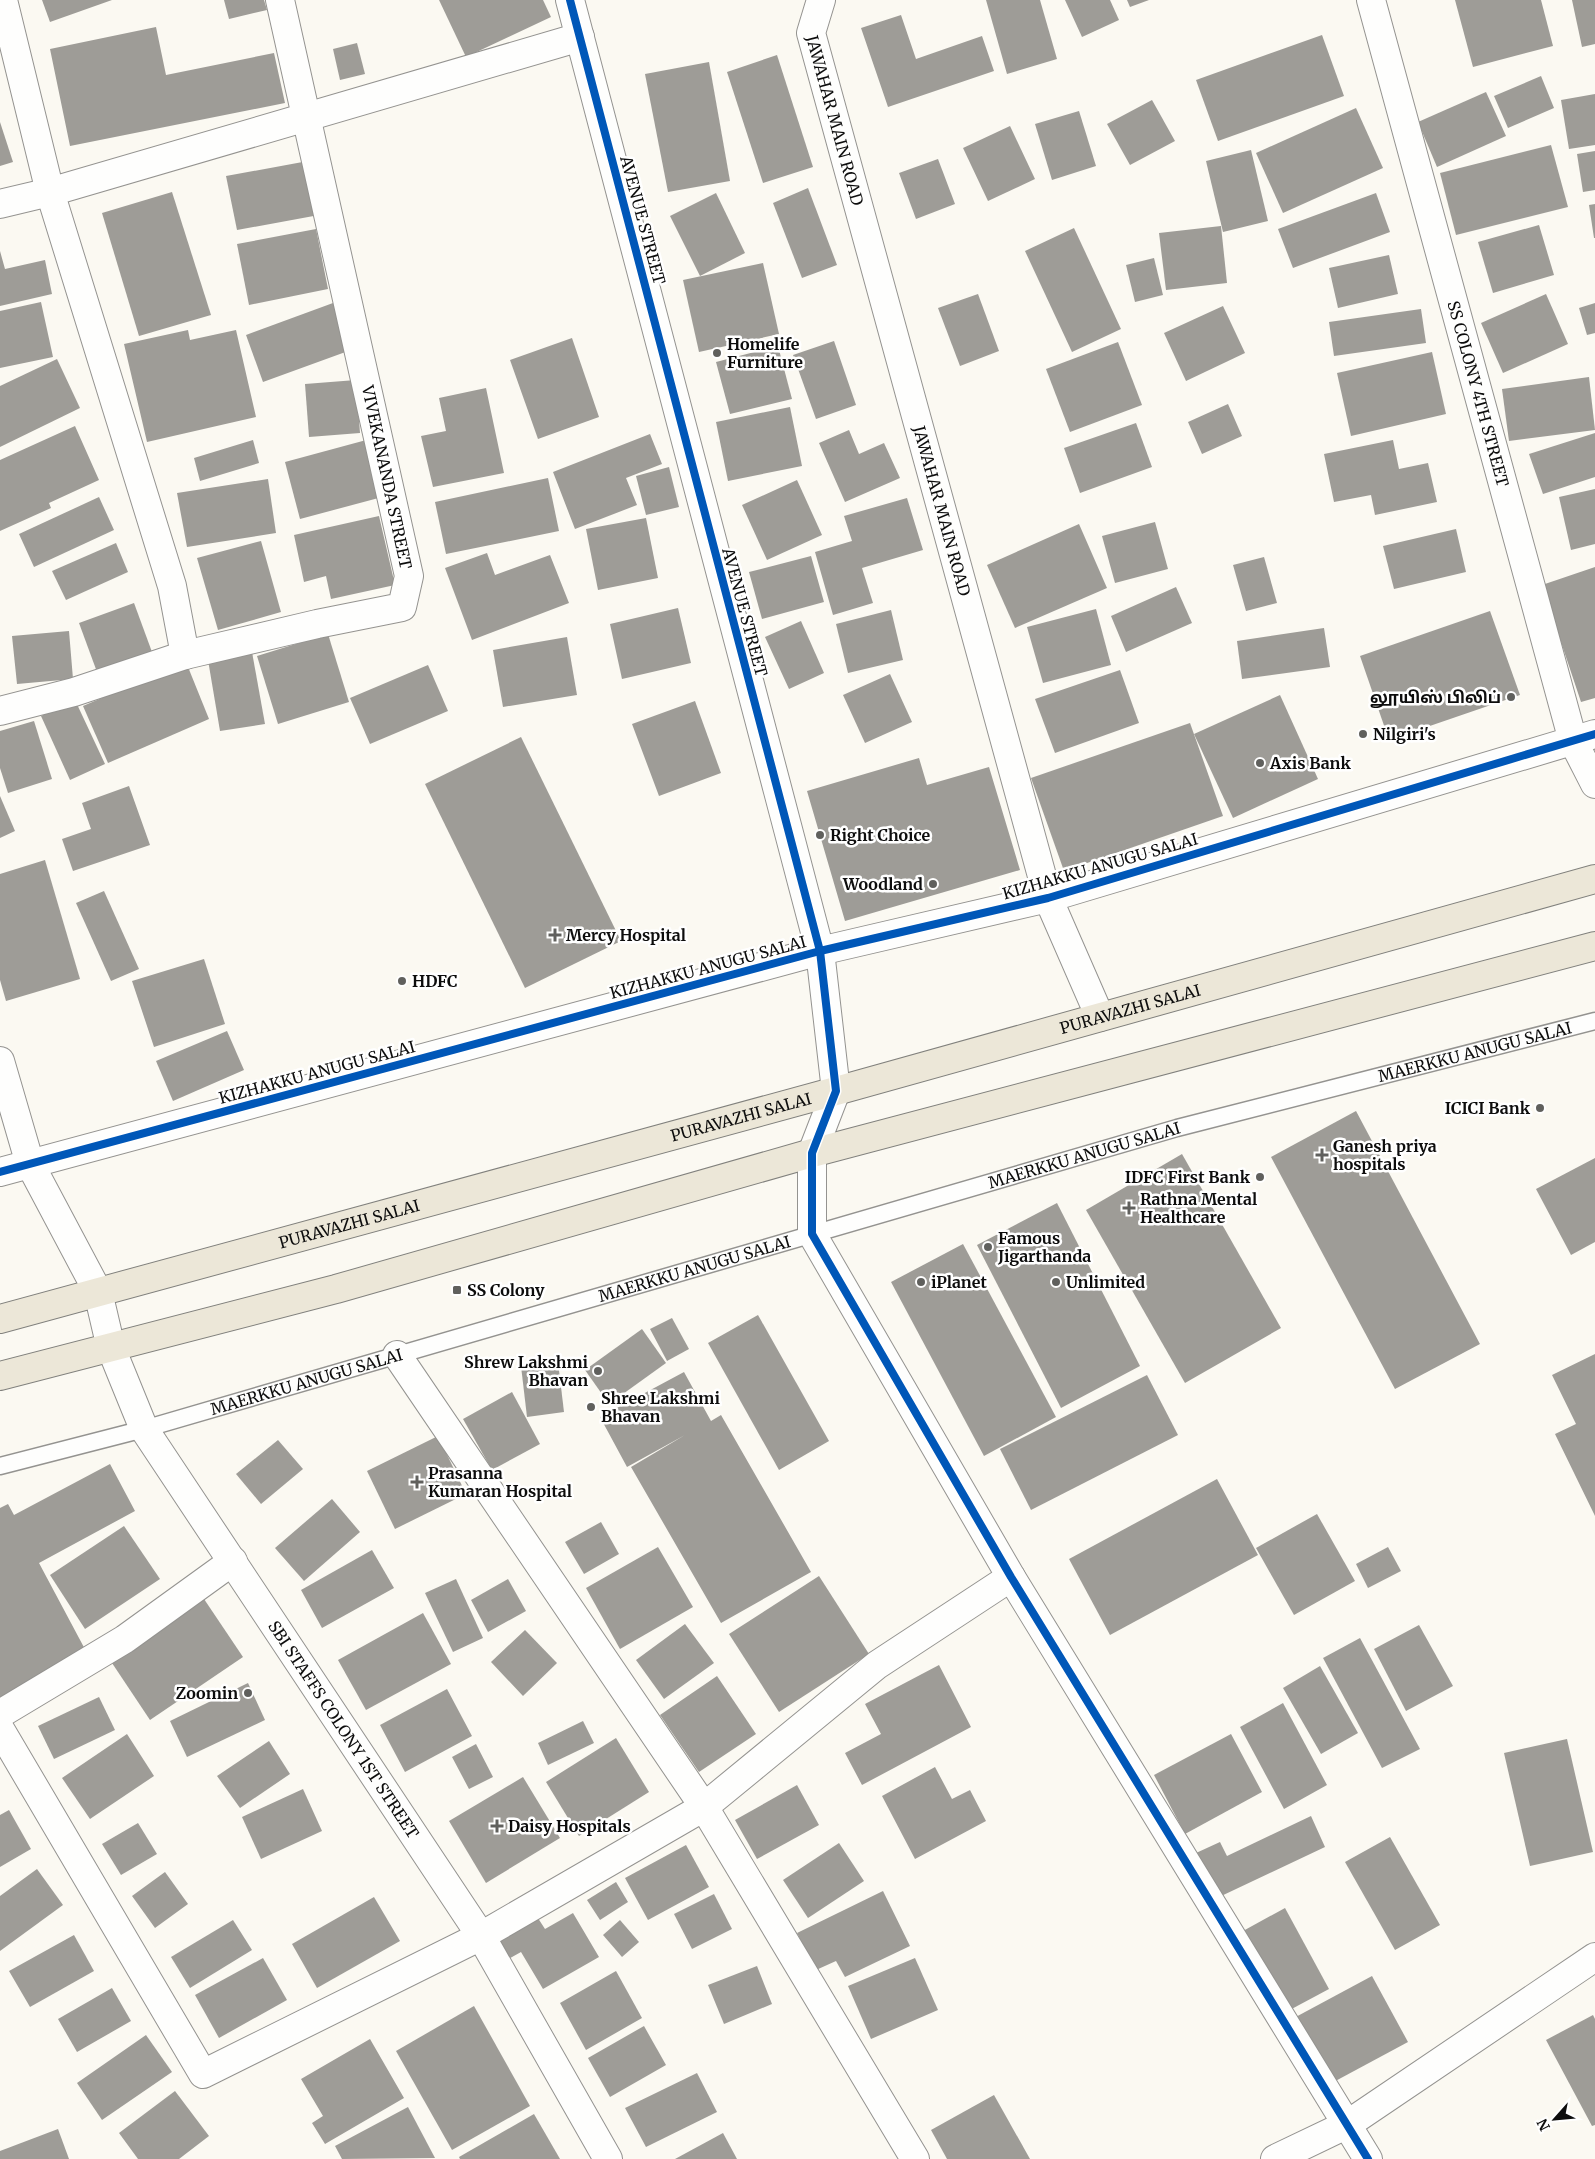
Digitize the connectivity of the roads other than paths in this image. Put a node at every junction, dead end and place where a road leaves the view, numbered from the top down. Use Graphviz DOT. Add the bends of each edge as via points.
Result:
graph roads {
  1 [pos="3,0"];
  2 [pos="280,0"];
  3 [pos="570,0"];
  4 [pos="822,0"];
  5 [pos="1371,0"];
  6 [pos="580,37"];
  7 [pos="307,117"];
  8 [pos="50,192"];
  9 [pos="0,204"];
  10 [pos="185,656"];
  11 [pos="0,712"];
  12 [pos="1584,738"];
  13 [pos="1595,784"];
  14 [pos="1595,879"];
  15 [pos="1048,898"];
  16 [pos="1595,946"];
  17 [pos="820,951"];
  18 [pos="1100,1017"];
  19 [pos="1595,1021"];
  20 [pos="0,1061"];
  21 [pos="836,1090"];
  22 [pos="812,1153"];
  23 [pos="30,1164"];
  24 [pos="0,1172"];
  25 [pos="812,1234"];
  26 [pos="98,1292"];
  27 [pos="0,1319"];
  28 [pos="111,1348"];
  29 [pos="397,1355"];
  30 [pos="0,1376"];
  31 [pos="144,1429"];
  32 [pos="0,1466"];
  33 [pos="233,1562"];
  34 [pos="1011,1577"];
  35 [pos="0,1714"];
  36 [pos="0,1729"];
  37 [pos="704,1807"];
  38 [pos="481,1936"];
  39 [pos="1595,1957"];
  40 [pos="1348,2124"];
  41 [pos="608,2159"];
  42 [pos="915,2159"];
  43 [pos="1275,2159"];
  44 [pos="1368,2159"];
  1 -- 8 [label="street"];
  2 -- 7 [label="street, VIVEKANANDA STREET"];
  3 -- 6 [label="street, AVENUE STREET"];
  4 -- 15 [label="street, JAWAHAR MAIN ROAD" via="811,33"];
  5 -- 12 [label="street, SS COLONY 4TH STREET"];
  6 -- 7 [label="street"];
  6 -- 17 [label="street, AVENUE STREET"];
  7 -- 8 [label="street"];
  7 -- 10 [label="street, VIVEKANANDA STREET" via="409,576 402,607"];
  8 -- 9 [label="street"];
  8 -- 10 [label="street" via="172,586"];
  10 -- 11 [label="street, VIVEKANANDA STREET"];
  12 -- 13 [label="street, SS COLONY 4TH STREET"];
  12 -- 15 [label="street, KIZHAKKU ANUGU SALAI"];
  14 -- 18 [label="main road, PURAVAZHI SALAI"];
  15 -- 17 [label="street, KIZHAKKU ANUGU SALAI"];
  15 -- 18 [label="street, JAWAHAR MAIN ROAD"];
  16 -- 22 [label="main road"];
  17 -- 21 [label="street, AVENUE STREET"];
  17 -- 23 [label="street, KIZHAKKU ANUGU SALAI"];
  18 -- 21 [label="main road, PURAVAZHI SALAI"];
  19 -- 25 [label="lane, MAERKKU ANUGU SALAI" via="1177,1128"];
  20 -- 23 [label="street, SBI STAFFS COLONY 1ST STREET"];
  21 -- 22 [label="street, AVENUE STREET"];
  21 -- 26 [label="main road, PURAVAZHI SALAI"];
  22 -- 25 [label="street, AVENUE STREET"];
  22 -- 28 [label="main road" via="336,1289"];
  23 -- 24 [label="street, KIZHAKKU ANUGU SALAI"];
  23 -- 26 [label="street, SBI STAFFS COLONY 1ST STREET"];
  25 -- 29 [label="lane, MAERKKU ANUGU SALAI"];
  25 -- 34 [label="street"];
  26 -- 27 [label="main road, PURAVAZHI SALAI"];
  26 -- 28 [label="street, SBI STAFFS COLONY 1ST STREET"];
  28 -- 30 [label="main road"];
  28 -- 31 [label="street, SBI STAFFS COLONY 1ST STREET"];
  29 -- 31 [label="lane, MAERKKU ANUGU SALAI"];
  29 -- 37 [label="street"];
  31 -- 32 [label="lane, MAERKKU ANUGU SALAI"];
  31 -- 33 [label="street, SBI STAFFS COLONY 1ST STREET"];
  33 -- 35 [label="street" via="125,1639"];
  33 -- 38 [label="street, SBI STAFFS COLONY 1ST STREET"];
  34 -- 37 [label="street" via="878,1665"];
  34 -- 40 [label="street"];
  36 -- 38 [label="street" via="203,2074"];
  37 -- 38 [label="street"];
  37 -- 42 [label="street"];
  38 -- 41 [label="street, SBI STAFFS COLONY 1ST STREET"];
  39 -- 40 [label="street"];
  40 -- 43 [label="street"];
  40 -- 44 [label="street"];
}
